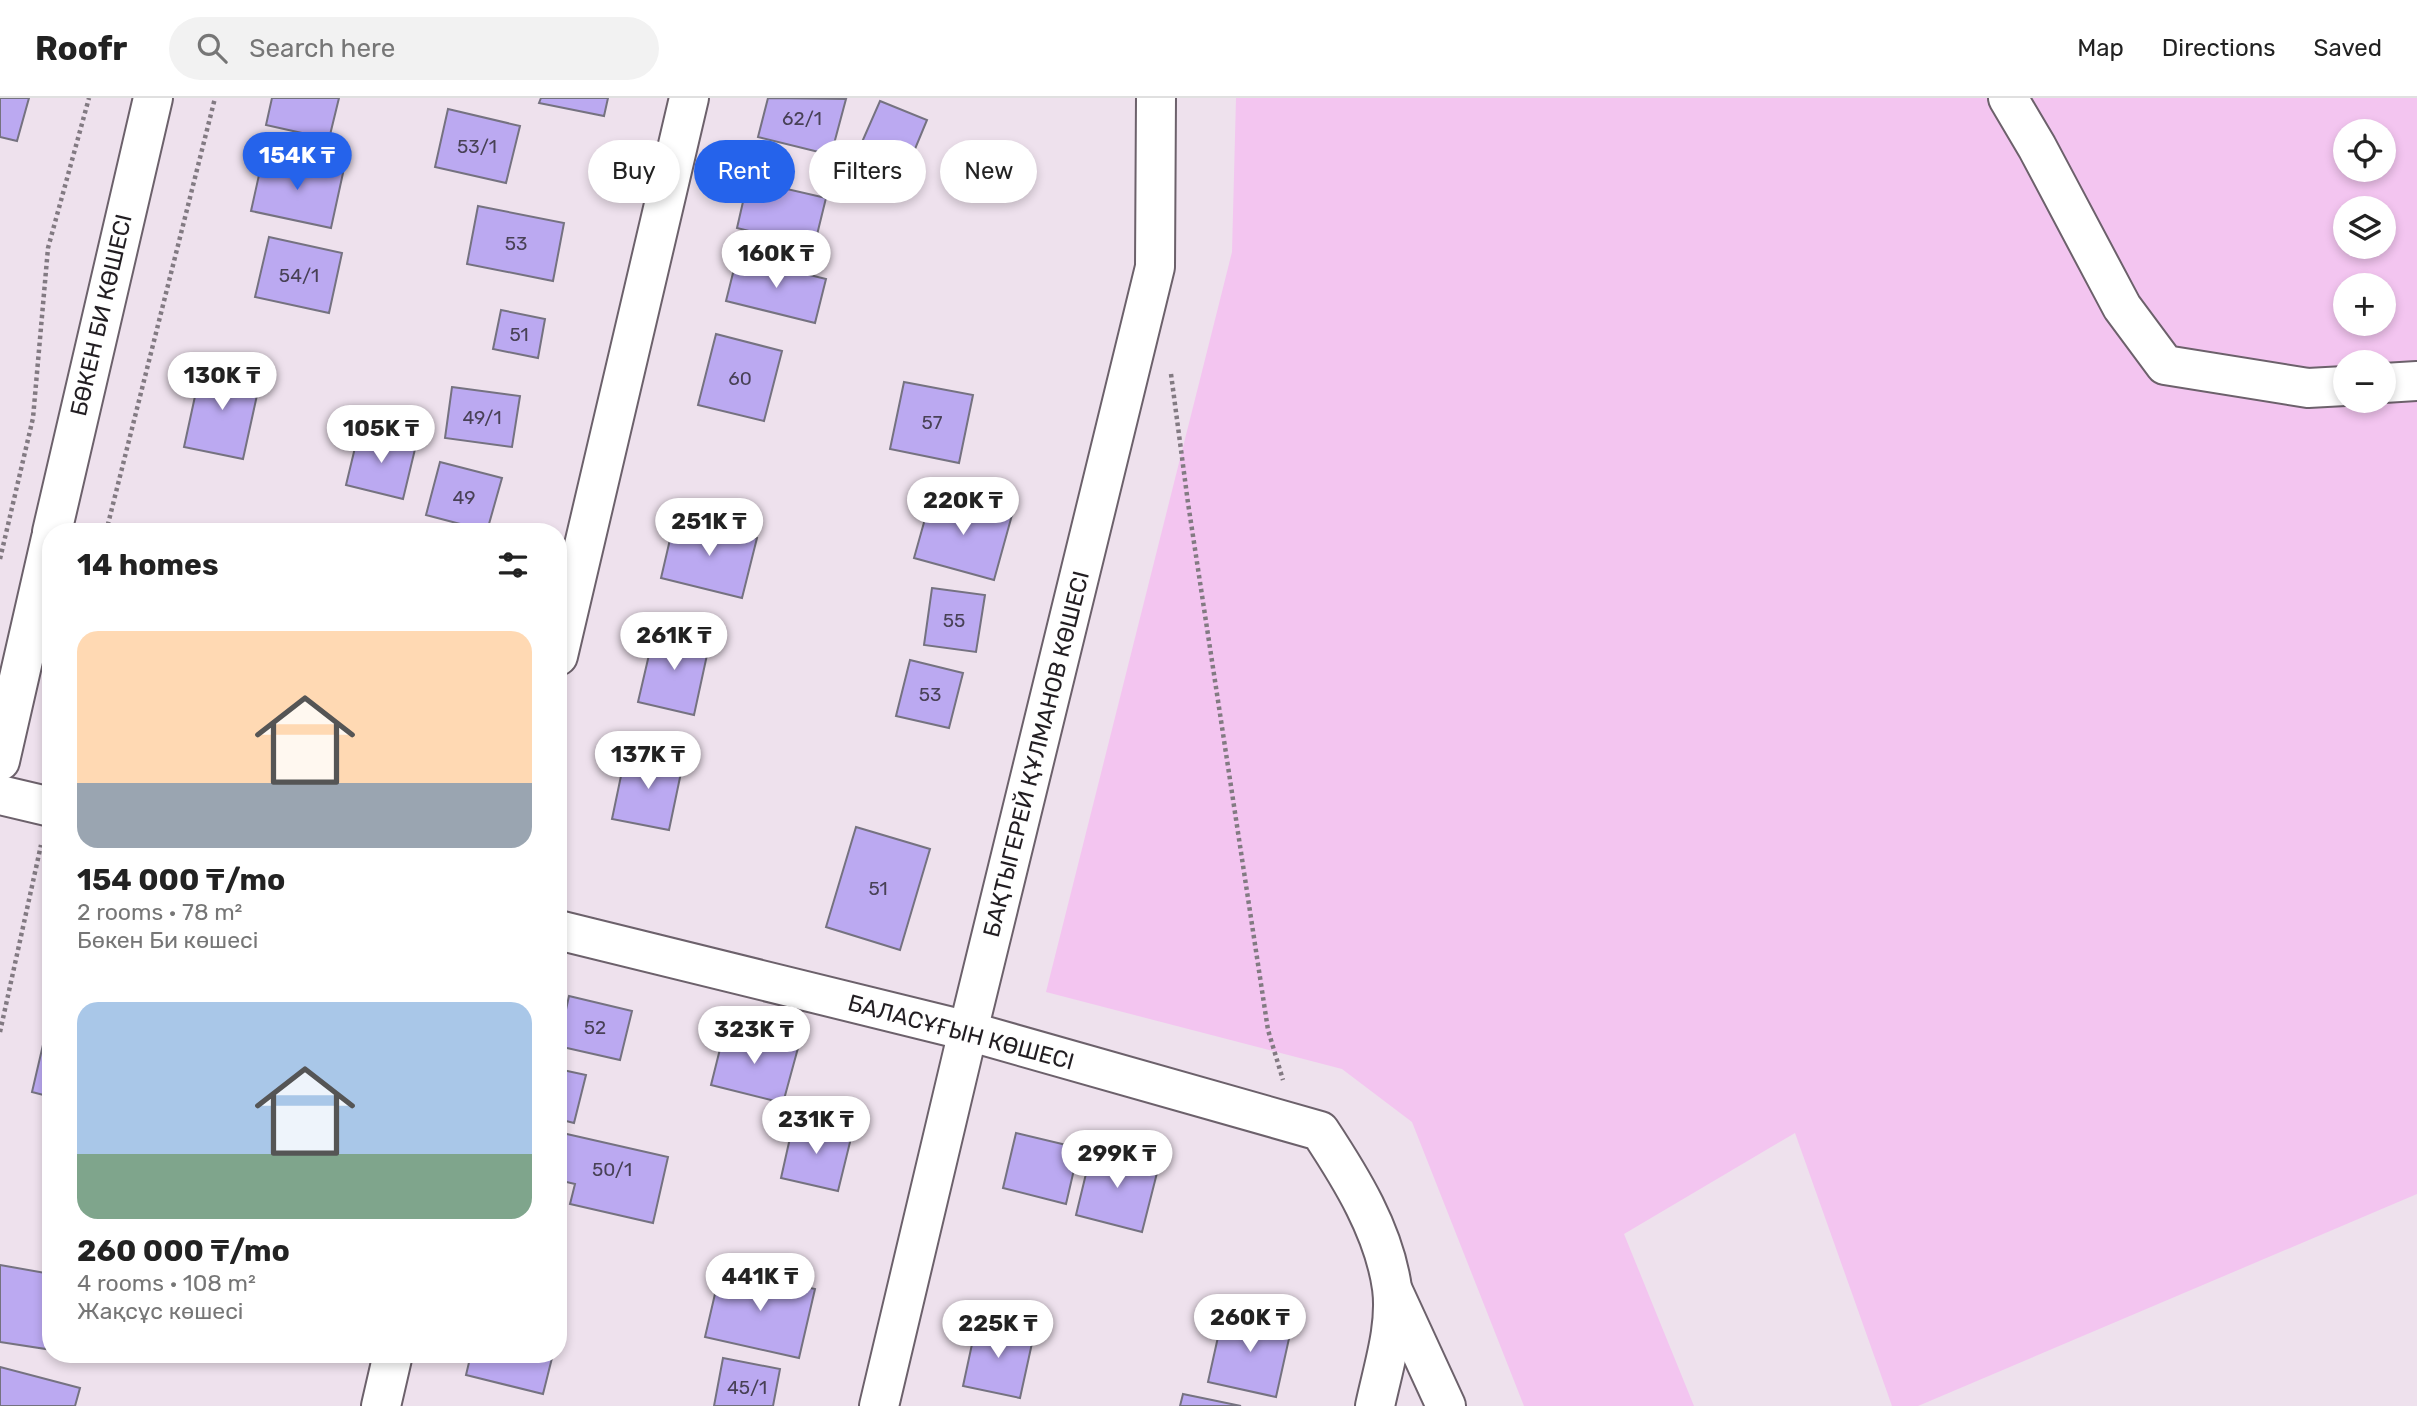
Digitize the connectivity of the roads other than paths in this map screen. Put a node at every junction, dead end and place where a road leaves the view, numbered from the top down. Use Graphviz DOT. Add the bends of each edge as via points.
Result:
graph roads {
  1 [pos="153,98"];
  2 [pos="689,98"];
  3 [pos="1156,98"];
  4 [pos="2008,98"];
  5 [pos="2417,381"];
  6 [pos="2396,382"];
  7 [pos="2333,387"];
  8 [pos="54,523"];
  9 [pos="42,577"];
  10 [pos="567,618"];
  11 [pos="0,761"];
  12 [pos="0,795"];
  13 [pos="42,806"];
  14 [pos="567,932"];
  15 [pos="968,1031"];
  16 [pos="1392,1289"];
  17 [pos="391,1363"];
  18 [pos="381,1406"];
  19 [pos="879,1406"];
  20 [pos="1375,1406"];
  21 [pos="1446,1406"];
  1 -- 8 [label="street, БӨКЕН БИ КӨШЕСІ"];
  2 -- 10 [label="street"];
  3 -- 15 [label="street, БАҚТЫГЕРЕЙ ҚҰЛМАНОВ КӨШЕСІ" via="1155,267"];
  4 -- 7 [label="street" via="2122,307 2165,365 2308,388"];
  5 -- 6 [label="street"];
  9 -- 11 [label="street"];
  12 -- 13 [label="street"];
  14 -- 15 [label="street, БАЛАСҰҒЫН КӨШЕСІ"];
  15 -- 16 [label="street, БАЛАСҰҒЫН КӨШЕСІ" via="1320,1132 1352,1180 1380,1245"];
  15 -- 19 [label="street, БАҚТЫГЕРЕЙ ҚҰЛМАНОВ КӨШЕСІ"];
  16 -- 20 [label="street" via="1391,1336"];
  16 -- 21 [label="street"];
  17 -- 18 [label="street"];
}
